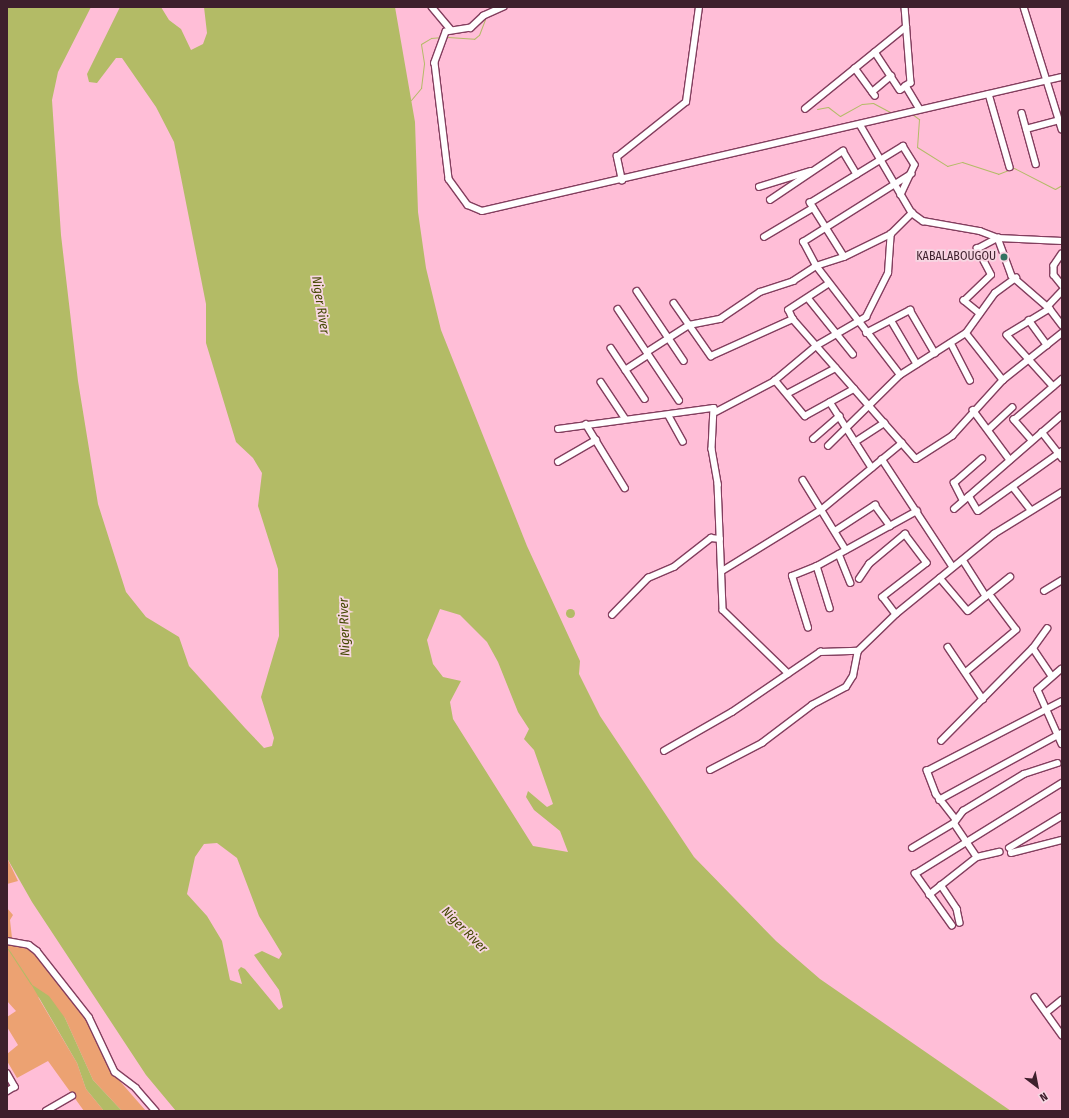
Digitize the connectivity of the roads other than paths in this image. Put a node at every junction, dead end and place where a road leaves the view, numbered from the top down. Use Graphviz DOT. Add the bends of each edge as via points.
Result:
graph roads {
  1 [pos="432,7"];
  2 [pos="504,7"];
  3 [pos="699,7"];
  4 [pos="905,7"];
  5 [pos="1024,7"];
  6 [pos="495,8"];
  7 [pos="906,27"];
  8 [pos="451,30"];
  9 [pos="875,52"];
  10 [pos="855,68"];
  11 [pos="890,76"];
  12 [pos="1062,77"];
  13 [pos="1049,80"];
  14 [pos="906,86"];
  15 [pos="989,94"];
  16 [pos="919,108"];
  17 [pos="806,109"];
  18 [pos="1022,113"];
  19 [pos="1060,120"];
  20 [pos="861,126"];
  21 [pos="1026,129"];
  22 [pos="1062,129"];
  23 [pos="880,160"];
  24 [pos="1036,164"];
  25 [pos="1010,167"];
  26 [pos="813,171"];
  27 [pos="857,174"];
  28 [pos="911,174"];
  29 [pos="622,181"];
  30 [pos="895,184"];
  31 [pos="759,187"];
  32 [pos="901,195"];
  33 [pos="770,200"];
  34 [pos="813,208"];
  35 [pos="912,213"];
  36 [pos="825,228"];
  37 [pos="892,234"];
  38 [pos="764,237"];
  39 [pos="998,238"];
  40 [pos="1062,241"];
  41 [pos="1062,254"];
  42 [pos="844,257"];
  43 [pos="816,266"];
  44 [pos="1016,278"];
  45 [pos="829,284"];
  46 [pos="1062,285"];
  47 [pos="637,291"];
  48 [pos="1062,291"];
  49 [pos="808,298"];
  50 [pos="674,303"];
  51 [pos="1049,307"];
  52 [pos="618,309"];
  53 [pos="980,314"];
  54 [pos="793,319"];
  55 [pos="891,320"];
  56 [pos="1029,320"];
  57 [pos="859,323"];
  58 [pos="689,325"];
  59 [pos="1062,325"];
  60 [pos="866,333"];
  61 [pos="966,333"];
  62 [pos="1062,333"];
  63 [pos="837,334"];
  64 [pos="669,338"];
  65 [pos="951,343"];
  66 [pos="1047,345"];
  67 [pos="816,346"];
  68 [pos="611,348"];
  69 [pos="648,353"];
  70 [pos="935,353"];
  71 [pos="853,354"];
  72 [pos="1029,359"];
  73 [pos="684,362"];
  74 [pos="917,364"];
  75 [pos="836,368"];
  76 [pos="625,370"];
  77 [pos="900,375"];
  78 [pos="1062,379"];
  79 [pos="775,380"];
  80 [pos="970,380"];
  81 [pos="1003,380"];
  82 [pos="602,382"];
  83 [pos="1053,386"];
  84 [pos="854,389"];
  85 [pos="787,394"];
  86 [pos="645,399"];
  87 [pos="679,400"];
  88 [pos="830,402"];
  89 [pos="869,406"];
  90 [pos="1012,408"];
  91 [pos="973,410"];
  92 [pos="716,412"];
  93 [pos="1062,415"];
  94 [pos="669,416"];
  95 [pos="839,416"];
  96 [pos="625,418"];
  97 [pos="884,423"];
  98 [pos="586,424"];
  99 [pos="558,428"];
  100 [pos="846,428"];
  101 [pos="988,430"];
  102 [pos="1042,432"];
  103 [pos="813,439"];
  104 [pos="596,440"];
  105 [pos="683,441"];
  106 [pos="1032,441"];
  107 [pos="855,442"];
  108 [pos="902,443"];
  109 [pos="828,446"];
  110 [pos="1061,454"];
  111 [pos="982,458"];
  112 [pos="882,459"];
  113 [pos="1010,460"];
  114 [pos="558,462"];
  115 [pos="872,468"];
  116 [pos="803,480"];
  117 [pos="1013,487"];
  118 [pos="625,488"];
  119 [pos="1062,492"];
  120 [pos="969,496"];
  121 [pos="963,501"];
  122 [pos="954,509"];
  123 [pos="821,510"];
  124 [pos="1031,510"];
  125 [pos="917,511"];
  126 [pos="890,526"];
  127 [pos="835,531"];
  128 [pos="720,539"];
  129 [pos="846,550"];
  130 [pos="839,554"];
  131 [pos="963,560"];
  132 [pos="817,566"];
  133 [pos="954,567"];
  134 [pos="722,571"];
  135 [pos="940,578"];
  136 [pos="1010,578"];
  137 [pos="858,579"];
  138 [pos="1062,580"];
  139 [pos="851,583"];
  140 [pos="1044,591"];
  141 [pos="989,597"];
  142 [pos="830,608"];
  143 [pos="896,614"];
  144 [pos="612,615"];
  145 [pos="808,628"];
  146 [pos="1047,629"];
  147 [pos="948,647"];
  148 [pos="1033,648"];
  149 [pos="858,651"];
  150 [pos="1062,669"];
  151 [pos="967,671"];
  152 [pos="788,673"];
  153 [pos="1052,676"];
  154 [pos="983,699"];
  155 [pos="1062,701"];
  156 [pos="1046,711"];
  157 [pos="1060,734"];
  158 [pos="941,741"];
  159 [pos="1062,744"];
  160 [pos="664,751"];
  161 [pos="1057,763"];
  162 [pos="710,770"];
  163 [pos="1062,783"];
  164 [pos="939,800"];
  165 [pos="1062,816"];
  166 [pos="955,821"];
  167 [pos="1062,840"];
  168 [pos="967,842"];
  169 [pos="912,848"];
  170 [pos="999,852"];
  171 [pos="977,857"];
  172 [pos="941,885"];
  173 [pos="929,895"];
  174 [pos="960,923"];
  175 [pos="952,926"];
  176 [pos="7,941"];
  177 [pos="1035,996"];
  178 [pos="1062,1000"];
  179 [pos="1047,1012"];
  180 [pos="1062,1035"];
  181 [pos="7,1074"];
  182 [pos="7,1092"];
  183 [pos="72,1096"];
  184 [pos="55,1106"];
  185 [pos="46,1111"];
  186 [pos="59,1111"];
  187 [pos="156,1111"];
  1 -- 8 [label="street"];
  2 -- 6 [label="street"];
  3 -- 29 [label="street" via="686,102 617,158"];
  4 -- 7 [label="street"];
  5 -- 13 [label="street"];
  6 -- 8 [label="street" via="471,28"];
  7 -- 9 [label="street"];
  7 -- 14 [label="street" via="911,83"];
  8 -- 29 [label="street" via="435,63 449,179 468,205 492,212"];
  9 -- 10 [label="street"];
  9 -- 11 [label="street"];
  10 -- 11 [label="street" via="874,94"];
  10 -- 17 [label="street"];
  11 -- 14 [label="street" via="900,90"];
  12 -- 13 [label="street"];
  13 -- 15 [label="street"];
  13 -- 19 [label="street"];
  14 -- 16 [label="street"];
  15 -- 16 [label="street"];
  15 -- 25 [label="street"];
  16 -- 20 [label="street" via="906,116"];
  18 -- 21 [label="street"];
  19 -- 21 [label="street"];
  19 -- 22 [label="street"];
  20 -- 23 [label="street"];
  20 -- 29 [label="street"];
  21 -- 24 [label="street"];
  23 -- 27 [label="street"];
  23 -- 28 [label="street" via="903,146 915,165"];
  23 -- 30 [label="street"];
  26 -- 27 [label="street" via="843,151"];
  26 -- 31 [label="street"];
  26 -- 33 [label="street"];
  27 -- 34 [label="street" via="810,203"];
  28 -- 30 [label="street"];
  28 -- 32 [label="street"];
  30 -- 32 [label="street"];
  30 -- 36 [label="street"];
  32 -- 35 [label="street"];
  34 -- 36 [label="street"];
  34 -- 38 [label="street"];
  35 -- 37 [label="street"];
  35 -- 39 [label="street" via="923,221 972,229"];
  36 -- 42 [label="street"];
  36 -- 43 [label="street" via="803,242"];
  37 -- 42 [label="street"];
  37 -- 57 [label="street" via="888,273 877,300"];
  39 -- 40 [label="street"];
  39 -- 44 [label="street"];
  39 -- 53 [label="street" via="977,249 991,275 964,301"];
  41 -- 46 [label="street" via="1054,266 1054,276"];
  42 -- 43 [label="street"];
  43 -- 45 [label="street"];
  43 -- 58 [label="street" via="793,281 760,292 720,319"];
  44 -- 51 [label="street"];
  44 -- 53 [label="street" via="994,293"];
  45 -- 49 [label="street"];
  45 -- 57 [label="street"];
  47 -- 64 [label="street"];
  48 -- 51 [label="street"];
  49 -- 54 [label="street" via="789,310"];
  49 -- 63 [label="street"];
  50 -- 58 [label="street"];
  51 -- 56 [label="street"];
  51 -- 59 [label="street"];
  52 -- 69 [label="street"];
  53 -- 61 [label="street"];
  54 -- 58 [label="street" via="711,356"];
  54 -- 67 [label="street"];
  55 -- 60 [label="street"];
  55 -- 70 [label="street" via="910,310"];
  55 -- 74 [label="street"];
  56 -- 66 [label="street"];
  56 -- 72 [label="street" via="1007,335"];
  57 -- 60 [label="street"];
  57 -- 63 [label="street"];
  58 -- 64 [label="street"];
  60 -- 77 [label="street"];
  61 -- 65 [label="street"];
  61 -- 81 [label="street"];
  62 -- 66 [label="street"];
  63 -- 67 [label="street"];
  63 -- 71 [label="street"];
  64 -- 69 [label="street"];
  64 -- 73 [label="street"];
  65 -- 70 [label="street"];
  65 -- 80 [label="street"];
  66 -- 72 [label="street"];
  67 -- 75 [label="street"];
  67 -- 79 [label="street"];
  68 -- 76 [label="street"];
  69 -- 76 [label="street"];
  69 -- 87 [label="street"];
  70 -- 74 [label="street"];
  72 -- 81 [label="street"];
  72 -- 83 [label="street"];
  74 -- 77 [label="street"];
  75 -- 84 [label="street"];
  75 -- 85 [label="street"];
  76 -- 86 [label="street"];
  77 -- 89 [label="street"];
  78 -- 83 [label="street"];
  79 -- 85 [label="street"];
  79 -- 92 [label="street"];
  81 -- 91 [label="street"];
  82 -- 96 [label="street"];
  83 -- 106 [label="street" via="1014,420"];
  84 -- 88 [label="street"];
  84 -- 89 [label="street"];
  85 -- 88 [label="street" via="805,416"];
  88 -- 95 [label="street"];
  89 -- 97 [label="street"];
  89 -- 100 [label="street"];
  90 -- 101 [label="street"];
  91 -- 101 [label="street"];
  91 -- 108 [label="street" via="952,436 916,459"];
  92 -- 94 [label="street" via="714,408"];
  92 -- 128 [label="street" via="712,449"];
  93 -- 102 [label="street"];
  94 -- 96 [label="street"];
  94 -- 105 [label="street"];
  95 -- 100 [label="street"];
  95 -- 103 [label="street"];
  96 -- 98 [label="street"];
  97 -- 107 [label="street"];
  97 -- 108 [label="street"];
  98 -- 99 [label="street"];
  98 -- 104 [label="street"];
  100 -- 107 [label="street"];
  100 -- 109 [label="street"];
  101 -- 113 [label="street"];
  102 -- 106 [label="street"];
  102 -- 110 [label="street"];
  104 -- 114 [label="street"];
  104 -- 118 [label="street"];
  106 -- 113 [label="street"];
  107 -- 115 [label="street"];
  108 -- 112 [label="street"];
  110 -- 117 [label="street"];
  111 -- 121 [label="street" via="954,482"];
  112 -- 115 [label="street"];
  112 -- 125 [label="street"];
  113 -- 120 [label="street"];
  115 -- 123 [label="street"];
  116 -- 123 [label="street"];
  117 -- 120 [label="street" via="978,511"];
  117 -- 124 [label="street"];
  119 -- 124 [label="street"];
  120 -- 121 [label="street"];
  121 -- 122 [label="street"];
  123 -- 127 [label="street"];
  123 -- 134 [label="street"];
  124 -- 131 [label="street"];
  125 -- 126 [label="street"];
  125 -- 133 [label="street"];
  126 -- 127 [label="street" via="875,505"];
  126 -- 129 [label="street"];
  127 -- 129 [label="street"];
  128 -- 134 [label="street"];
  128 -- 144 [label="street" via="711,538 674,567 648,578"];
  129 -- 130 [label="street"];
  130 -- 132 [label="street"];
  130 -- 139 [label="street"];
  131 -- 133 [label="street"];
  131 -- 141 [label="street"];
  132 -- 142 [label="street"];
  132 -- 145 [label="street" via="792,576"];
  133 -- 135 [label="street"];
  134 -- 152 [label="street" via="723,610"];
  135 -- 141 [label="street" via="968,611"];
  135 -- 143 [label="street"];
  136 -- 141 [label="street"];
  137 -- 143 [label="street" via="869,564 905,534 927,562 883,597"];
  138 -- 140 [label="street"];
  141 -- 151 [label="street" via="1016,630"];
  143 -- 149 [label="street"];
  146 -- 148 [label="street"];
  147 -- 151 [label="street"];
  148 -- 153 [label="street"];
  148 -- 154 [label="street"];
  149 -- 152 [label="street" via="820,652"];
  149 -- 162 [label="street" via="853,676 846,687 812,705 762,743"];
  150 -- 153 [label="street"];
  151 -- 154 [label="street"];
  152 -- 160 [label="street"];
  153 -- 156 [label="street" via="1038,690"];
  154 -- 158 [label="street"];
  155 -- 156 [label="street"];
  156 -- 157 [label="street"];
  156 -- 164 [label="street" via="928,771"];
  157 -- 159 [label="street"];
  157 -- 164 [label="street"];
  161 -- 166 [label="street" via="1024,774"];
  163 -- 168 [label="street"];
  164 -- 166 [label="street"];
  165 -- 167 [label="street" via="1010,850"];
  166 -- 168 [label="street"];
  166 -- 169 [label="street"];
  168 -- 171 [label="street"];
  168 -- 173 [label="street" via="915,874"];
  170 -- 171 [label="street"];
  171 -- 172 [label="street"];
  172 -- 173 [label="street"];
  172 -- 174 [label="street" via="957,909"];
  173 -- 175 [label="street"];
  176 -- 187 [label="street" via="29,945 38,951 90,1017 115,1072 136,1088"];
  177 -- 179 [label="street"];
  178 -- 179 [label="street"];
  179 -- 180 [label="street"];
  181 -- 182 [label="street" via="15,1087"];
  183 -- 184 [label="street"];
  184 -- 185 [label="street"];
  184 -- 186 [label="street"];
}
